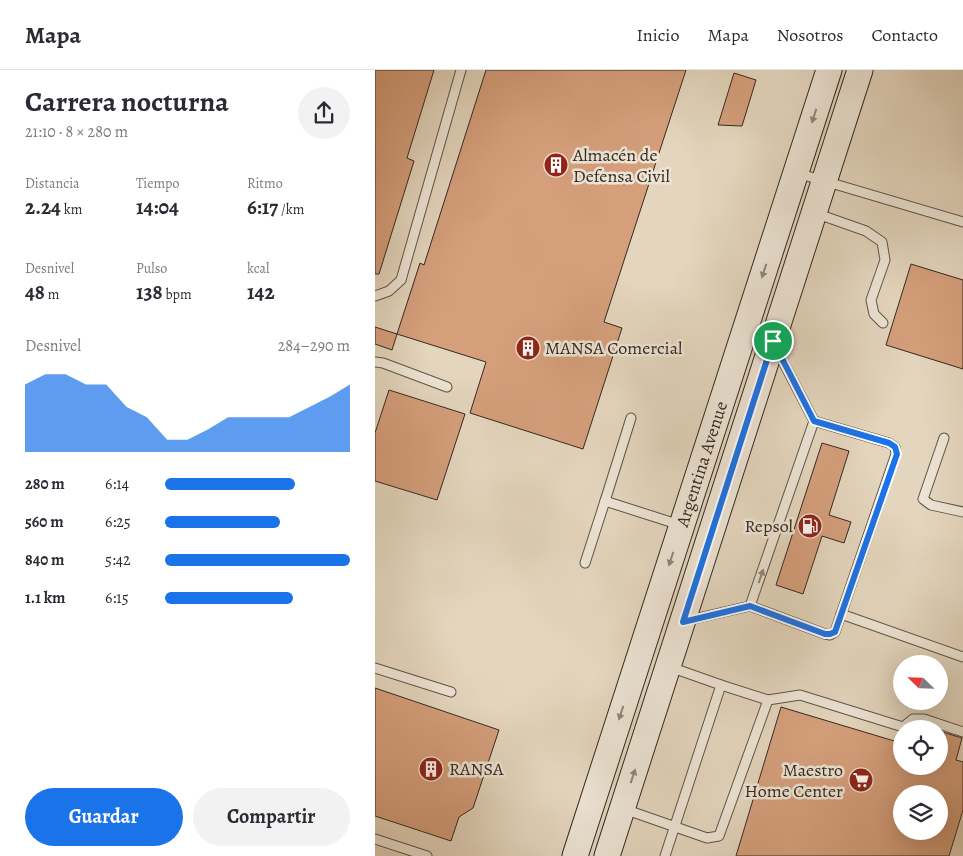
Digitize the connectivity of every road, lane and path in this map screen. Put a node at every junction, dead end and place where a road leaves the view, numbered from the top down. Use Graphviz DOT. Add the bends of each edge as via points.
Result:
graph roads {
  1 [pos="461,70"];
  2 [pos="829,70"];
  3 [pos="860,70"];
  4 [pos="796,172"];
  5 [pos="824,182"];
  6 [pos="814,213"];
  7 [pos="963,222"];
  8 [pos="375,296"];
  9 [pos="883,323"];
  10 [pos="773,341"];
  11 [pos="375,362"];
  12 [pos="447,387"];
  13 [pos="631,418"];
  14 [pos="814,421"];
  15 [pos="944,438"];
  16 [pos="605,501"];
  17 [pos="963,512"];
  18 [pos="682,526"];
  19 [pos="585,563"];
  20 [pos="750,606"];
  21 [pos="841,614"];
  22 [pos="683,622"];
  23 [pos="963,657"];
  24 [pos="668,667"];
  25 [pos="375,668"];
  26 [pos="721,685"];
  27 [pos="451,692"];
  28 [pos="768,700"];
  29 [pos="963,732"];
  30 [pos="622,809"];
  31 [pos="676,826"];
  32 [pos="375,839"];
  33 [pos="427,856"];
  34 [pos="575,856"];
  35 [pos="607,856"];
  36 [pos="665,856"];
  1 -- 8 [label="lane" via="401,280 389,291"];
  2 -- 4 [label="main road, Argentina Avenue, one-way"];
  3 -- 5 [label="main road, Argentina Avenue"];
  4 -- 5 [label="lane"];
  4 -- 18 [label="main road, Argentina Avenue, one-way"];
  5 -- 6 [label="main road, Argentina Avenue"];
  5 -- 7 [label="lane"];
  6 -- 9 [label="lane" via="866,230 882,242 885,260 871,300 874,314"];
  6 -- 10 [label="main road, Argentina Avenue"];
  10 -- 14 [label="lane"];
  10 -- 22 [label="main road, Argentina Avenue"];
  11 -- 12 [label="lane"];
  13 -- 16 [label="lane"];
  20 -- 14 [label="lane, one-way"];
  14 -- 21 [label="lane" via="889,443 897,454"];
  15 -- 17 [label="lane" via="923,499 931,505"];
  16 -- 18 [label="lane"];
  16 -- 19 [label="lane"];
  18 -- 34 [label="main road, Argentina Avenue, one-way"];
  20 -- 21 [label="lane" via="825,634 835,632"];
  20 -- 22 [label="lane"];
  21 -- 23 [label="lane"];
  22 -- 24 [label="main road, Argentina Avenue"];
  24 -- 26 [label="lane"];
  30 -- 24 [label="main road, Argentina Avenue, one-way"];
  25 -- 27 [label="lane"];
  26 -- 28 [label="lane"];
  26 -- 31 [label="lane"];
  28 -- 29 [label="lane" via="800,695 903,727 913,719 924,719"];
  28 -- 31 [label="lane" via="719,836 707,838"];
  30 -- 31 [label="lane"];
  30 -- 35 [label="main road, Argentina Avenue"];
  31 -- 36 [label="lane"];
  32 -- 33 [label="lane"];
}
